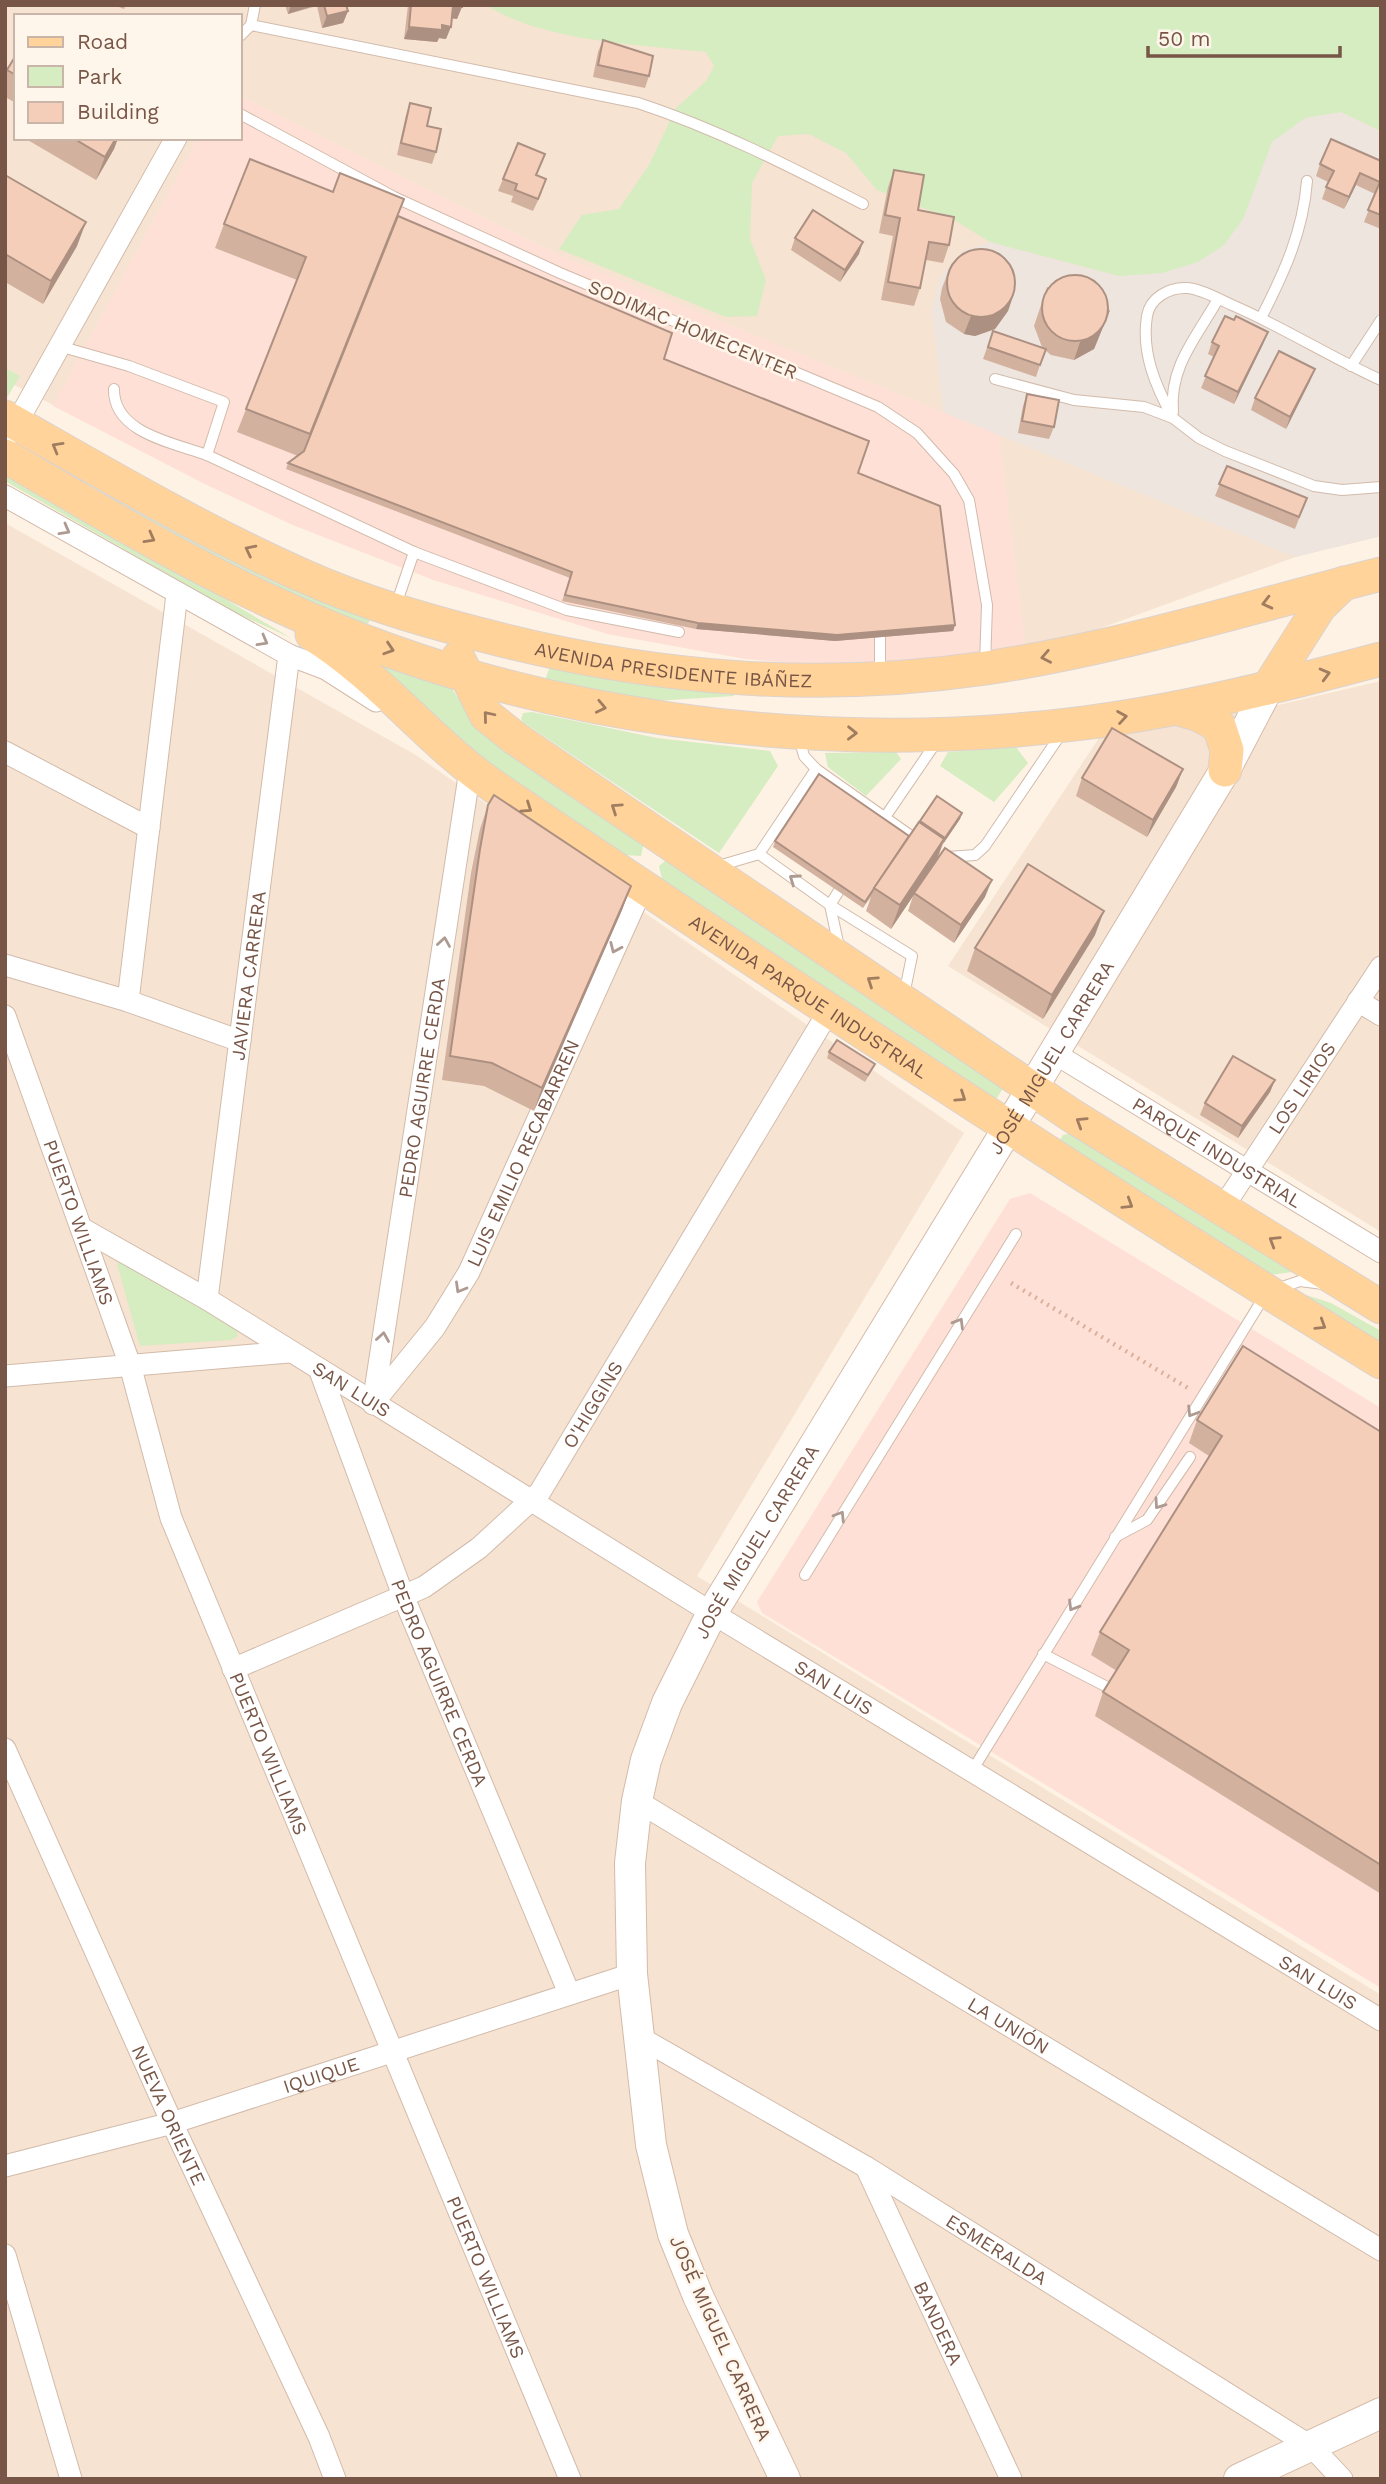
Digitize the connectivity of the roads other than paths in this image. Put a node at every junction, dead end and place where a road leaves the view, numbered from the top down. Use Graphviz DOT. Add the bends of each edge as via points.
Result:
graph roads {
  1 [pos="255,5"];
  2 [pos="251,25"];
  3 [pos="242,34"];
  4 [pos="242,115"];
  5 [pos="175,140"];
  6 [pos="1307,181"];
  7 [pos="863,204"];
  8 [pos="1218,299"];
  9 [pos="1261,318"];
  10 [pos="1381,320"];
  11 [pos="59,346"];
  12 [pos="1351,366"];
  13 [pos="995,379"];
  14 [pos="1381,380"];
  15 [pos="114,389"];
  16 [pos="1173,418"];
  17 [pos="9,428"];
  18 [pos="207,455"];
  19 [pos="5,456"];
  20 [pos="1381,487"];
  21 [pos="5,496"];
  22 [pos="414,552"];
  23 [pos="1381,574"];
  24 [pos="1344,583"];
  25 [pos="177,594"];
  26 [pos="262,598"];
  27 [pos="394,611"];
  28 [pos="429,621"];
  29 [pos="679,632"];
  30 [pos="880,637"];
  31 [pos="289,655"];
  32 [pos="1381,659"];
  33 [pos="985,668"];
  34 [pos="465,673"];
  35 [pos="880,678"];
  36 [pos="1268,688"];
  37 [pos="1175,708"];
  38 [pos="1068,725"];
  39 [pos="797,732"];
  40 [pos="942,733"];
  41 [pos="5,752"];
  42 [pos="816,769"];
  43 [pos="470,770"];
  44 [pos="1225,770"];
  45 [pos="885,818"];
  46 [pos="149,828"];
  47 [pos="878,829"];
  48 [pos="673,846"];
  49 [pos="759,854"];
  50 [pos="707,869"];
  51 [pos="850,872"];
  52 [pos="643,886"];
  53 [pos="830,905"];
  54 [pos="842,960"];
  55 [pos="5,965"];
  56 [pos="1381,967"];
  57 [pos="128,1000"];
  58 [pos="902,1001"];
  59 [pos="1358,1001"];
  60 [pos="830,1010"];
  61 [pos="1381,1015"];
  62 [pos="5,1016"];
  63 [pos="240,1041"];
  64 [pos="1055,1053"];
  65 [pos="1032,1089"];
  66 [pos="1008,1128"];
  67 [pos="1247,1170"];
  68 [pos="1223,1209"];
  69 [pos="81,1228"];
  70 [pos="1016,1234"];
  71 [pos="1381,1252"];
  72 [pos="1267,1292"];
  73 [pos="207,1299"];
  74 [pos="1367,1299"];
  75 [pos="289,1352"];
  76 [pos="1381,1362"];
  77 [pos="130,1365"];
  78 [pos="320,1371"];
  79 [pos="5,1376"];
  80 [pos="373,1404"];
  81 [pos="1190,1457"];
  82 [pos="531,1501"];
  83 [pos="1115,1537"];
  84 [pos="805,1575"];
  85 [pos="404,1598"];
  86 [pos="712,1613"];
  87 [pos="1043,1654"];
  88 [pos="233,1669"];
  89 [pos="1111,1689"];
  90 [pos="5,1749"];
  91 [pos="972,1771"];
  92 [pos="637,1801"];
  93 [pos="632,1974"];
  94 [pos="569,1993"];
  95 [pos="1381,2020"];
  96 [pos="639,2037"];
  97 [pos="394,2050"];
  98 [pos="172,2123"];
  99 [pos="5,2166"];
  100 [pos="866,2167"];
  101 [pos="1381,2250"];
  102 [pos="5,2255"];
  103 [pos="1381,2413"];
  104 [pos="1312,2447"];
  105 [pos="71,2479"];
  106 [pos="335,2479"];
  107 [pos="570,2479"];
  108 [pos="785,2479"];
  109 [pos="1011,2479"];
  110 [pos="1239,2479"];
  111 [pos="1342,2479"];
  1 -- 2 [label="lane"];
  2 -- 3 [label="lane"];
  2 -- 7 [label="lane" via="638,103 692,121 779,160"];
  4 -- 33 [label="lane, SODIMAC HOMECENTER" via="394,197 560,273 878,407 917,433 954,474 969,500 987,605"];
  5 -- 11 [label="street"];
  6 -- 9 [label="lane" via="1298,236"];
  8 -- 9 [label="lane"];
  8 -- 16 [label="lane" via="1176,370"];
  8 -- 16 [label="lane" via="1189,288 1172,289 1156,298 1148,313 1147,352"];
  9 -- 12 [label="lane"];
  10 -- 12 [label="lane"];
  11 -- 17 [label="street"];
  11 -- 18 [label="lane" via="224,401"];
  12 -- 14 [label="lane"];
  13 -- 16 [label="lane" via="1074,400 1144,407"];
  15 -- 18 [label="lane" via="119,412 136,428"];
  16 -- 20 [label="lane" via="1216,446 1314,486 1342,490"];
  27 -- 17 [label="main road, AVENIDA PRESIDENTE IBÁÑEZ, one-way" via="269,559"];
  18 -- 22 [label="lane"];
  19 -- 26 [label="main road, one-way"];
  21 -- 25 [label="street, one-way"];
  22 -- 27 [label="lane"];
  22 -- 29 [label="lane" via="567,610"];
  23 -- 24 [label="main road, AVENIDA PRESIDENTE IBÁÑEZ"];
  24 -- 33 [label="main road, AVENIDA PRESIDENTE IBÁÑEZ, one-way" via="1078,650"];
  24 -- 36 [label="main road" via="1320,606"];
  25 -- 31 [label="street, one-way"];
  25 -- 46 [label="street"];
  26 -- 34 [label="main road, one-way" via="361,640"];
  26 -- 43 [label="main road, AVENIDA PARQUE INDUSTRIAL" via="360,668"];
  27 -- 28 [label="main road, AVENIDA PRESIDENTE IBÁÑEZ"];
  28 -- 34 [label="main road" via="449,641"];
  28 -- 35 [label="main road, AVENIDA PRESIDENTE IBÁÑEZ" via="543,651 661,672 729,678"];
  30 -- 35 [label="lane"];
  31 -- 43 [label="street" via="326,669 355,687"];
  31 -- 63 [label="street, JAVIERA CARRERA"];
  36 -- 32 [label="main road, one-way"];
  33 -- 35 [label="main road, AVENIDA PRESIDENTE IBÁÑEZ"];
  34 -- 39 [label="main road, one-way" via="604,708"];
  48 -- 34 [label="main road, one-way" via="495,724 480,707"];
  36 -- 37 [label="main road"];
  36 -- 44 [label="street, JOSÉ MIGUEL CARRERA"];
  38 -- 37 [label="main road, one-way"];
  37 -- 44 [label="main road" via="1219,726 1227,750"];
  38 -- 40 [label="main road"];
  38 -- 45 [label="lane" via="975,855 946,857"];
  39 -- 40 [label="main road, one-way"];
  39 -- 42 [label="lane" via="804,756"];
  40 -- 45 [label="lane"];
  41 -- 46 [label="street"];
  42 -- 45 [label="lane"];
  42 -- 49 [label="lane"];
  43 -- 52 [label="main road, AVENIDA PARQUE INDUSTRIAL, one-way"];
  80 -- 43 [label="street, PEDRO AGUIRRE CERDA, one-way"];
  44 -- 64 [label="street, JOSÉ MIGUEL CARRERA"];
  45 -- 47 [label="lane"];
  46 -- 57 [label="street"];
  48 -- 50 [label="main road"];
  48 -- 52 [label="main road" via="661,846 647,857"];
  49 -- 50 [label="lane"];
  53 -- 49 [label="lane, one-way"];
  50 -- 54 [label="main road"];
  51 -- 53 [label="lane"];
  52 -- 60 [label="main road, AVENIDA PARQUE INDUSTRIAL"];
  52 -- 80 [label="street, LUIS EMILIO RECABARREN, one-way" via="469,1272 429,1335"];
  53 -- 54 [label="lane"];
  53 -- 58 [label="lane" via="912,956"];
  58 -- 54 [label="main road, one-way"];
  55 -- 57 [label="street"];
  56 -- 59 [label="street, LOS LIRIOS"];
  57 -- 63 [label="street"];
  58 -- 65 [label="main road"];
  59 -- 61 [label="street"];
  59 -- 67 [label="street, LOS LIRIOS"];
  60 -- 66 [label="main road, AVENIDA PARQUE INDUSTRIAL, one-way"];
  60 -- 82 [label="street, O'HIGGINS" via="549,1481"];
  62 -- 69 [label="street, PUERTO WILLIAMS"];
  63 -- 73 [label="street, JAVIERA CARRERA"];
  64 -- 65 [label="street, JOSÉ MIGUEL CARRERA"];
  64 -- 67 [label="street, PARQUE INDUSTRIAL"];
  65 -- 66 [label="street, JOSÉ MIGUEL CARRERA"];
  68 -- 65 [label="main road, one-way"];
  66 -- 72 [label="main road, AVENIDA PARQUE INDUSTRIAL, one-way"];
  66 -- 86 [label="street, JOSÉ MIGUEL CARRERA"];
  67 -- 68 [label="street, LOS LIRIOS"];
  67 -- 71 [label="street, PARQUE INDUSTRIAL"];
  74 -- 68 [label="main road, one-way"];
  69 -- 73 [label="street, SAN LUIS"];
  69 -- 77 [label="street, PUERTO WILLIAMS"];
  84 -- 70 [label="lane, one-way"];
  72 -- 74 [label="lane" via="1300,1281"];
  72 -- 76 [label="main road, AVENIDA PARQUE INDUSTRIAL, one-way"];
  72 -- 83 [label="lane, one-way"];
  73 -- 75 [label="street, SAN LUIS"];
  75 -- 77 [label="street, SAN LUIS"];
  75 -- 78 [label="street, SAN LUIS"];
  77 -- 79 [label="street, SAN LUIS"];
  77 -- 88 [label="street, PUERTO WILLIAMS" via="171,1518"];
  78 -- 80 [label="street, SAN LUIS"];
  78 -- 85 [label="street, PEDRO AGUIRRE CERDA"];
  80 -- 82 [label="street, SAN LUIS"];
  81 -- 83 [label="lane, one-way" via="1147,1520"];
  82 -- 85 [label="street, O'HIGGINS" via="479,1548"];
  82 -- 86 [label="street, SAN LUIS"];
  83 -- 87 [label="lane, one-way"];
  85 -- 88 [label="street, O'HIGGINS"];
  85 -- 94 [label="street, PEDRO AGUIRRE CERDA"];
  86 -- 91 [label="street, SAN LUIS"];
  86 -- 92 [label="street, JOSÉ MIGUEL CARRERA" via="667,1703"];
  87 -- 89 [label="lane"];
  87 -- 91 [label="lane"];
  88 -- 97 [label="street, PUERTO WILLIAMS"];
  90 -- 98 [label="street, NUEVA ORIENTE"];
  91 -- 95 [label="street, SAN LUIS"];
  92 -- 93 [label="street, JOSÉ MIGUEL CARRERA" via="630,1863"];
  92 -- 101 [label="street, LA UNIÓN"];
  93 -- 94 [label="street, IQUIQUE"];
  93 -- 96 [label="street, JOSÉ MIGUEL CARRERA"];
  94 -- 97 [label="street, IQUIQUE"];
  96 -- 100 [label="street, ESMERALDA"];
  96 -- 108 [label="street, JOSÉ MIGUEL CARRERA" via="651,2145 673,2234"];
  97 -- 98 [label="street, IQUIQUE"];
  97 -- 107 [label="street, PUERTO WILLIAMS"];
  98 -- 99 [label="street, IQUIQUE"];
  98 -- 106 [label="street, NUEVA ORIENTE"];
  100 -- 104 [label="street, ESMERALDA"];
  100 -- 109 [label="street, BANDERA"];
  102 -- 105 [label="street"];
  103 -- 104 [label="street"];
  104 -- 110 [label="street"];
  104 -- 111 [label="street, ESMERALDA"];
}
